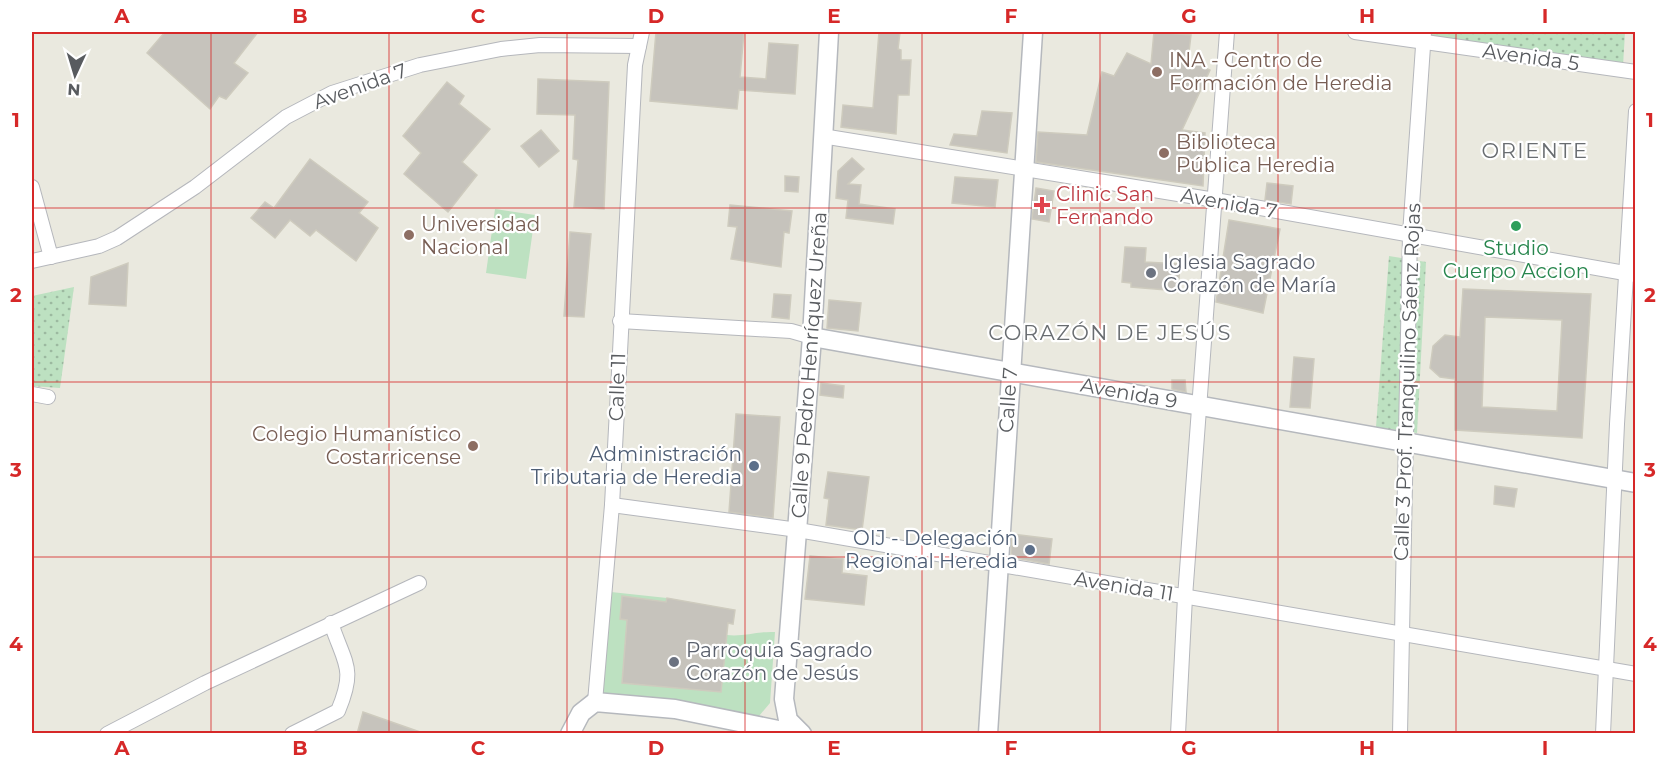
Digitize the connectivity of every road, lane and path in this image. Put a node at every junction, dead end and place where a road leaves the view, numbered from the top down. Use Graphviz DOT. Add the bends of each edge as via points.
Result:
graph roads {
  1 [pos="642,32"];
  2 [pos="829,32"];
  3 [pos="1033,32"];
  4 [pos="1227,32"];
  5 [pos="1355,32"];
  6 [pos="1423,37"];
  7 [pos="639,46"];
  8 [pos="1635,72"];
  9 [pos="1635,111"];
  10 [pos="822,136"];
  11 [pos="1023,168"];
  12 [pos="32,187"];
  13 [pos="1215,200"];
  14 [pos="1410,234"];
  15 [pos="51,256"];
  16 [pos="32,261"];
  17 [pos="1631,274"];
  18 [pos="620,321"];
  19 [pos="812,337"];
  20 [pos="1011,371"];
  21 [pos="32,394"];
  22 [pos="48,397"];
  23 [pos="1201,405"];
  24 [pos="1404,442"];
  25 [pos="1615,480"];
  26 [pos="1635,483"];
  27 [pos="612,505"];
  28 [pos="798,530"];
  29 [pos="997,565"];
  30 [pos="418,583"];
  31 [pos="1185,597"];
  32 [pos="331,623"];
  33 [pos="1401,633"];
  34 [pos="1605,669"];
  35 [pos="1635,674"];
  36 [pos="784,699"];
  37 [pos="595,702"];
  38 [pos="746,728"];
  39 [pos="107,734"];
  40 [pos="292,734"];
  41 [pos="570,734"];
  42 [pos="800,734"];
  43 [pos="988,734"];
  44 [pos="1178,734"];
  45 [pos="1400,734"];
  46 [pos="1603,734"];
  1 -- 7 [label="street, Calle 11"];
  2 -- 10 [label="main road, Calle 9 Pedro Henríquez Ureña"];
  3 -- 11 [label="main road, Calle 7"];
  4 -- 13 [label="street"];
  5 -- 6 [label="street, Avenida 5"];
  6 -- 8 [label="street, Avenida 5"];
  6 -- 14 [label="street, Calle 3 Prof. Tranquilino Sáenz Rojas"];
  7 -- 15 [label="street, Avenida 7" via="540,45 501,49 420,65 332,93 286,117 195,187 117,238"];
  7 -- 18 [label="street, Calle 11"];
  9 -- 17 [label="street"];
  10 -- 11 [label="street, Avenida 7"];
  10 -- 19 [label="main road, Calle 9 Pedro Henríquez Ureña"];
  11 -- 13 [label="street, Avenida 7"];
  11 -- 20 [label="main road, Calle 7"];
  12 -- 15 [label="street"];
  13 -- 14 [label="street, Avenida 7"];
  13 -- 23 [label="street"];
  14 -- 17 [label="street, Avenida 7"];
  14 -- 24 [label="street, Calle 3 Prof. Tranquilino Sáenz Rojas"];
  15 -- 16 [label="street, Avenida 7"];
  17 -- 25 [label="street"];
  18 -- 19 [label="street, Avenida 9" via="791,331"];
  18 -- 27 [label="street, Calle 11"];
  19 -- 20 [label="main road, Avenida 9"];
  19 -- 28 [label="main road, Calle 9 Pedro Henríquez Ureña"];
  20 -- 23 [label="main road, Avenida 9"];
  20 -- 29 [label="main road, Calle 7"];
  21 -- 22 [label="street"];
  23 -- 24 [label="main road, Avenida 9"];
  23 -- 31 [label="street"];
  24 -- 25 [label="main road, Avenida 9"];
  24 -- 33 [label="street, Calle 3 Prof. Tranquilino Sáenz Rojas"];
  25 -- 26 [label="main road, Avenida 9"];
  25 -- 34 [label="street"];
  27 -- 28 [label="street, Avenida 11"];
  27 -- 37 [label="street, Calle 11"];
  28 -- 29 [label="street, Avenida 11"];
  28 -- 36 [label="main road, Calle 9 Pedro Henríquez Ureña"];
  29 -- 31 [label="street, Avenida 11"];
  29 -- 43 [label="main road, Calle 7"];
  30 -- 32 [label="street"];
  31 -- 33 [label="street, Avenida 11"];
  31 -- 44 [label="street"];
  32 -- 39 [label="street"];
  32 -- 40 [label="street" via="349,672 349,686 338,711"];
  33 -- 34 [label="street, Avenida 11"];
  33 -- 45 [label="street, Calle 3 Prof. Tranquilino Sáenz Rojas"];
  34 -- 35 [label="street, Avenida 11"];
  34 -- 46 [label="street"];
  36 -- 38 [label="main road" via="766,721"];
  36 -- 42 [label="main road, Calle 9 Pedro Henríquez Ureña" via="788,720"];
  37 -- 38 [label="main road" via="675,709"];
  37 -- 41 [label="main road" via="581,713"];
  38 -- 42 [label="main road"];
}
